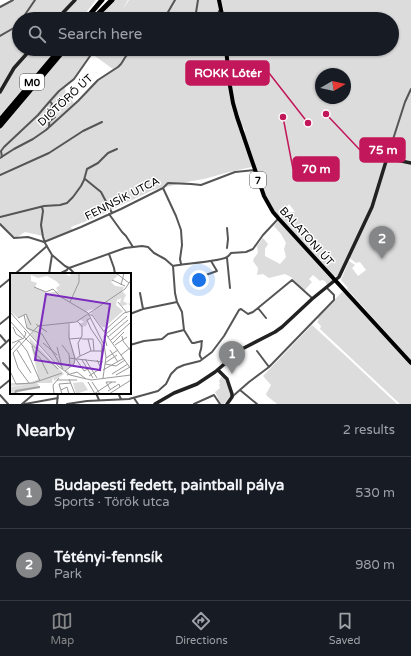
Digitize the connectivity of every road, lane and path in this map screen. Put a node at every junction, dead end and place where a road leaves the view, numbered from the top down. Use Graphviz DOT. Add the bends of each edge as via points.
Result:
graph roads {
  1 [pos="13,0"];
  2 [pos="35,0"];
  3 [pos="75,0"];
  4 [pos="97,0"];
  5 [pos="102,0"];
  6 [pos="106,0"];
  7 [pos="112,0"];
  8 [pos="175,0"];
  9 [pos="198,0"];
  10 [pos="218,2"];
  11 [pos="0,7"];
  12 [pos="27,12"];
  13 [pos="64,12"];
  14 [pos="89,12"];
  15 [pos="91,12"];
  16 [pos="96,12"];
  17 [pos="101,12"];
  18 [pos="168,12"];
  19 [pos="197,12"];
  20 [pos="219,12"];
  21 [pos="221,12"];
  22 [pos="12,29"];
  23 [pos="0,36"];
  24 [pos="25,56"];
  25 [pos="54,56"];
  26 [pos="59,56"];
  27 [pos="90,56"];
  28 [pos="127,56"];
  29 [pos="227,56"];
  30 [pos="411,89"];
  31 [pos="0,92"];
  32 [pos="50,101"];
  33 [pos="55,117"];
  34 [pos="0,120"];
  35 [pos="50,121"];
  36 [pos="102,122"];
  37 [pos="0,126"];
  38 [pos="49,126"];
  39 [pos="117,149"];
  40 [pos="1,158"];
  41 [pos="387,158"];
  42 [pos="411,163"];
  43 [pos="255,170"];
  44 [pos="0,175"];
  45 [pos="85,179"];
  46 [pos="163,188"];
  47 [pos="42,207"];
  48 [pos="111,214"];
  49 [pos="0,217"];
  50 [pos="279,219"];
  51 [pos="0,224"];
  52 [pos="227,228"];
  53 [pos="44,242"];
  54 [pos="47,246"];
  55 [pos="133,247"];
  56 [pos="227,248"];
  57 [pos="109,254"];
  58 [pos="52,255"];
  59 [pos="227,257"];
  60 [pos="211,260"];
  61 [pos="181,264"];
  62 [pos="173,266"];
  63 [pos="69,268"];
  64 [pos="16,273"];
  65 [pos="48,273"];
  66 [pos="61,273"];
  67 [pos="74,273"];
  68 [pos="115,273"];
  69 [pos="203,276"];
  70 [pos="10,279"];
  71 [pos="337,279"];
  72 [pos="332,284"];
  73 [pos="341,286"];
  74 [pos="0,287"];
  75 [pos="230,288"];
  76 [pos="327,288"];
  77 [pos="140,293"];
  78 [pos="312,299"];
  79 [pos="177,302"];
  80 [pos="258,308"];
  81 [pos="143,309"];
  82 [pos="131,314"];
  83 [pos="10,315"];
  84 [pos="266,318"];
  85 [pos="0,324"];
  86 [pos="184,330"];
  87 [pos="0,335"];
  88 [pos="10,340"];
  89 [pos="6,342"];
  90 [pos="131,345"];
  91 [pos="0,348"];
  92 [pos="257,351"];
  93 [pos="202,359"];
  94 [pos="3,363"];
  95 [pos="411,363"];
  96 [pos="269,366"];
  97 [pos="218,370"];
  98 [pos="10,371"];
  99 [pos="10,380"];
  100 [pos="0,388"];
  101 [pos="240,390"];
  102 [pos="34,394"];
  103 [pos="58,394"];
  104 [pos="96,394"];
  105 [pos="119,394"];
  106 [pos="0,395"];
  107 [pos="232,397"];
  108 [pos="58,398"];
  109 [pos="134,398"];
  110 [pos="99,400"];
  111 [pos="122,400"];
  112 [pos="78,403"];
  113 [pos="8,404"];
  114 [pos="23,404"];
  115 [pos="57,404"];
  116 [pos="67,404"];
  117 [pos="138,404"];
  118 [pos="155,404"];
  119 [pos="194,404"];
  120 [pos="220,404"];
  121 [pos="227,404"];
  122 [pos="257,404"];
  1 -- 11 [label="street"];
  2 -- 12 [label="street"];
  3 -- 13 [label="street"];
  4 -- 14 [label="highway"];
  5 -- 15 [label="highway"];
  6 -- 16 [label="highway"];
  7 -- 17 [label="highway"];
  8 -- 18 [label="street"];
  9 -- 19 [label="street"];
  10 -- 20 [label="street"];
  10 -- 21 [label="main road"];
  22 -- 23 [label="street"];
  24 -- 31 [label="street" via="14,68"];
  25 -- 34 [label="highway, M0"];
  26 -- 37 [label="highway, M0"];
  27 -- 32 [label="street" via="74,79"];
  28 -- 38 [label="street, DIÓTÖRŐ ÚT" via="118,67 98,80"];
  29 -- 43 [label="main road, BALATONI ÚT / 7" via="233,103"];
  30 -- 41 [label="street" via="404,102"];
  32 -- 35 [label="street"];
  32 -- 40 [label="street" via="4,147"];
  33 -- 35 [label="street"];
  35 -- 38 [label="street"];
  36 -- 44 [label="street" via="49,153"];
  38 -- 40 [label="street, DIÓTÖRŐ ÚT" via="34,139"];
  39 -- 45 [label="street" via="87,170"];
  41 -- 42 [label="street"];
  41 -- 71 [label="street" via="372,207"];
  43 -- 46 [label="street, FENNSÍK UTCA" via="235,172 201,185 168,183"];
  43 -- 50 [label="main road, BALATONI ÚT / 7" via="264,196"];
  45 -- 47 [label="street" via="68,202"];
  45 -- 48 [label="street" via="102,193"];
  46 -- 48 [label="street, FENNSÍK UTCA"];
  46 -- 61 [label="street" via="181,230"];
  47 -- 49 [label="street"];
  47 -- 53 [label="street" via="41,225"];
  48 -- 53 [label="street, FENNSÍK UTCA"];
  48 -- 55 [label="street"];
  50 -- 59 [label="street" via="253,249 231,253"];
  50 -- 71 [label="main road, BALATONI ÚT / 7"];
  51 -- 53 [label="street" via="14,238 31,238"];
  52 -- 56 [label="street"];
  53 -- 54 [label="street"];
  54 -- 58 [label="street"];
  54 -- 64 [label="street"];
  55 -- 57 [label="street"];
  55 -- 62 [label="street" via="148,247"];
  57 -- 63 [label="street"];
  57 -- 68 [label="street"];
  58 -- 63 [label="street"];
  58 -- 65 [label="street"];
  59 -- 60 [label="street"];
  59 -- 75 [label="street"];
  60 -- 61 [label="street"];
  60 -- 69 [label="street" via="217,271"];
  61 -- 62 [label="street"];
  62 -- 79 [label="street"];
  63 -- 66 [label="street"];
  63 -- 67 [label="street"];
  70 -- 74 [label="street"];
  71 -- 72 [label="street"];
  71 -- 73 [label="main road, BALATONI ÚT / 7"];
  72 -- 73 [label="street"];
  72 -- 76 [label="street"];
  73 -- 95 [label="main road, BALATONI ÚT / 7"];
  76 -- 78 [label="street"];
  76 -- 96 [label="street" via="334,295 334,300"];
  77 -- 81 [label="street"];
  78 -- 80 [label="street" via="292,280"];
  78 -- 97 [label="street" via="278,330 242,349"];
  79 -- 81 [label="street"];
  79 -- 86 [label="street" via="182,312"];
  80 -- 84 [label="street"];
  80 -- 93 [label="street" via="248,314 239,310 212,352"];
  81 -- 82 [label="street"];
  83 -- 85 [label="street"];
  86 -- 90 [label="street" via="162,339"];
  86 -- 93 [label="street" via="192,343 202,341 199,354"];
  87 -- 89 [label="street"];
  88 -- 89 [label="street"];
  89 -- 91 [label="street"];
  92 -- 96 [label="street"];
  93 -- 109 [label="street" via="177,368 158,391"];
  94 -- 98 [label="street"];
  96 -- 101 [label="street"];
  97 -- 107 [label="street" via="227,379"];
  97 -- 118 [label="street" via="194,386 174,393"];
  99 -- 100 [label="street"];
  101 -- 107 [label="street"];
  101 -- 122 [label="street"];
  102 -- 114 [label="street"];
  103 -- 108 [label="street"];
  104 -- 110 [label="street"];
  105 -- 111 [label="street"];
  106 -- 113 [label="street"];
  107 -- 121 [label="street"];
  108 -- 114 [label="street"];
  108 -- 115 [label="street"];
  109 -- 111 [label="street"];
  109 -- 117 [label="street"];
  110 -- 111 [label="street"];
  110 -- 112 [label="street"];
  112 -- 116 [label="street"];
  119 -- 120 [label="street" via="214,395"];
}
